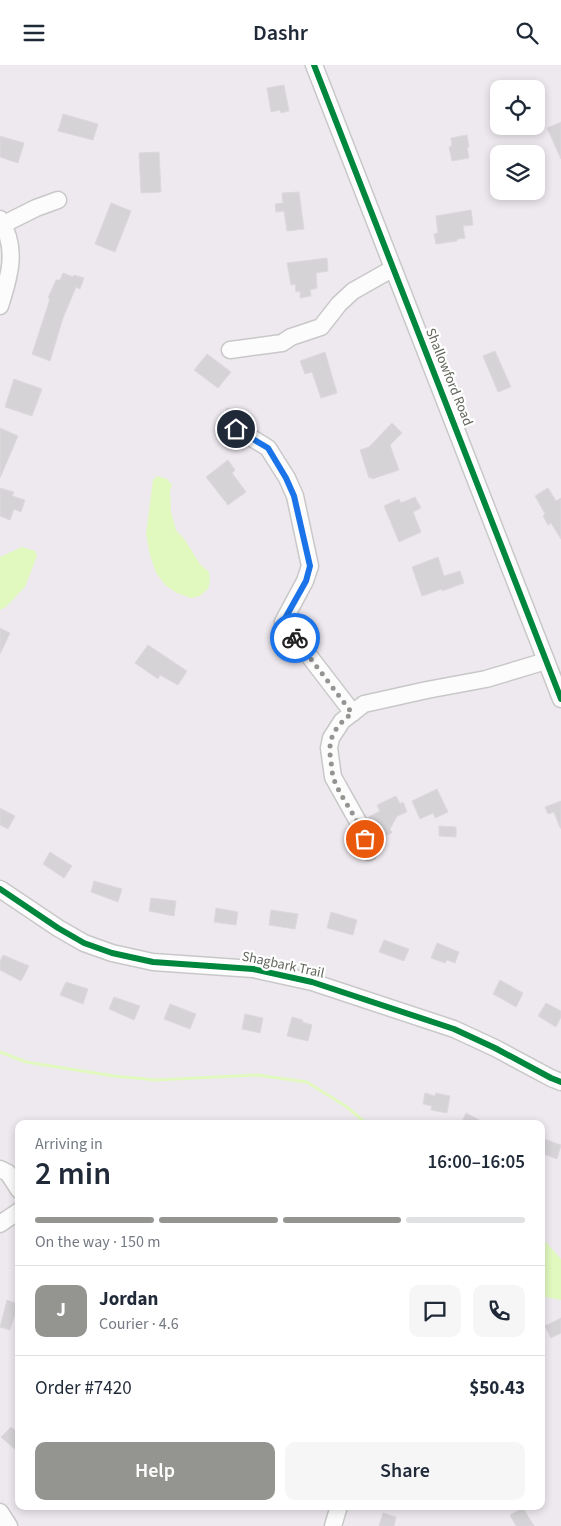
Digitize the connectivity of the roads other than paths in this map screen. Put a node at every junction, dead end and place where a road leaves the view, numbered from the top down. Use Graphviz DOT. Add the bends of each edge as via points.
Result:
graph roads {
  1 [pos="314,65"];
  2 [pos="54,195"];
  3 [pos="2,221"];
  4 [pos="392,269"];
  5 [pos="0,306"];
  6 [pos="230,350"];
  7 [pos="236,429"];
  8 [pos="546,661"];
  9 [pos="561,699"];
  10 [pos="352,713"];
  11 [pos="369,852"];
  12 [pos="0,889"];
  13 [pos="561,1082"];
  14 [pos="0,1169"];
  15 [pos="15,1184"];
  16 [pos="15,1213"];
  17 [pos="1,1219"];
  18 [pos="338,1510"];
  19 [pos="0,1512"];
  20 [pos="9,1526"];
  21 [pos="333,1526"];
  1 -- 4 [label="street, Shallowford Road"];
  2 -- 3 [label="street" via="36,209"];
  3 -- 5 [label="street" via="11,251 11,265"];
  4 -- 6 [label="street" via="353,291 321,327 282,343"];
  4 -- 8 [label="street, Shallowford Road"];
  7 -- 10 [label="street" via="268,448 294,496 310,566 306,581 283,622"];
  8 -- 9 [label="street, Shallowford Road"];
  8 -- 10 [label="street" via="486,679 364,704"];
  10 -- 11 [label="street" via="331,737 329,748 333,777 361,827"];
  12 -- 13 [label="street, Shagbark Trail" via="84,943 112,953 153,962 253,969 312,982 454,1029"];
  14 -- 15 [label="street" via="8,1173"];
  16 -- 17 [label="street"];
  18 -- 21 [label="street"];
  19 -- 20 [label="street"];
}
